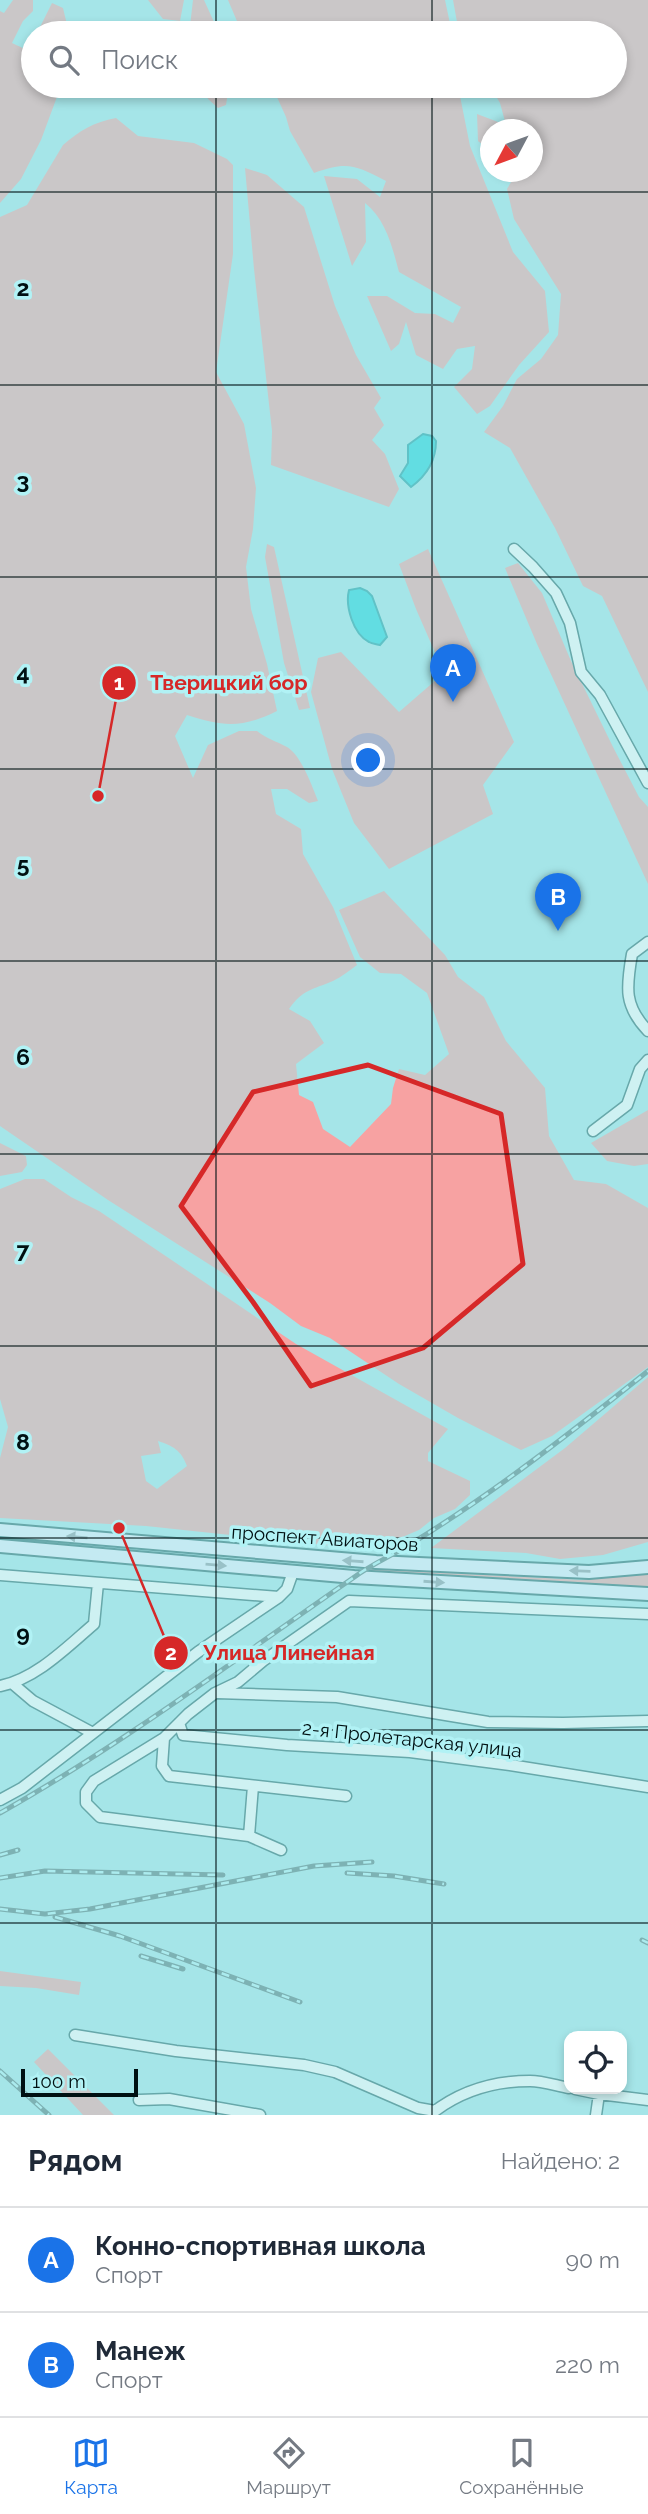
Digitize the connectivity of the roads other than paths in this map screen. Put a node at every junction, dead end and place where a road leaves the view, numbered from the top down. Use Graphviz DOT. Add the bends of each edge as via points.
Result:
graph roads {
  1 [pos="514,549"];
  2 [pos="648,783"];
  3 [pos="648,942"];
  4 [pos="648,1031"];
  5 [pos="648,1060"];
  6 [pos="593,1131"];
  7 [pos="0,1530"];
  8 [pos="0,1546"];
  9 [pos="648,1567"];
  10 [pos="293,1572"];
  11 [pos="0,1575"];
  12 [pos="98,1583"];
  13 [pos="648,1594"];
  14 [pos="279,1597"];
  15 [pos="648,1614"];
  16 [pos="13,1684"];
  17 [pos="0,1686"];
  18 [pos="215,1693"];
  19 [pos="648,1721"];
  20 [pos="179,1723"];
  21 [pos="92,1732"];
  22 [pos="164,1738"];
  23 [pos="253,1786"];
  24 [pos="648,1787"];
  25 [pos="346,1797"];
  26 [pos="0,1800"];
  27 [pos="249,1836"];
  28 [pos="281,1850"];
  29 [pos="75,2035"];
  30 [pos="564,2087"];
  31 [pos="599,2094"];
  32 [pos="648,2099"];
  33 [pos="139,2100"];
  34 [pos="433,2113"];
  35 [pos="260,2115"];
  36 [pos="596,2115"];
  1 -- 2 [label="street" via="556,593 570,623 581,672 600,695"];
  3 -- 4 [label="street" via="632,954 628,977 631,1009"];
  5 -- 6 [label="street" via="627,1105"];
  9 -- 7 [label="main road, проспект Авиаторов, one-way" via="589,1572 376,1562"];
  8 -- 10 [label="main road, проспект Авиаторов, one-way"];
  10 -- 13 [label="main road, проспект Авиаторов, one-way"];
  10 -- 14 [label="street"];
  11 -- 12 [label="street"];
  12 -- 14 [label="street"];
  12 -- 16 [label="street" via="94,1624 52,1660"];
  14 -- 21 [label="street"];
  15 -- 18 [label="street" via="349,1601 238,1682"];
  16 -- 17 [label="street"];
  16 -- 21 [label="street" via="33,1701"];
  18 -- 19 [label="street" via="337,1697 488,1722"];
  18 -- 20 [label="street"];
  20 -- 22 [label="street"];
  20 -- 24 [label="street, 2-я Пролетарская улица" via="183,1735 410,1752"];
  21 -- 26 [label="street"];
  22 -- 23 [label="street" via="162,1766 169,1776"];
  22 -- 27 [label="street" via="88,1786 86,1803 100,1817"];
  23 -- 25 [label="street"];
  23 -- 27 [label="street"];
  27 -- 28 [label="street"];
  29 -- 34 [label="street" via="304,2065 335,2072"];
  30 -- 34 [label="street" via="533,2081 480,2088 457,2095"];
  31 -- 32 [label="street"];
  31 -- 36 [label="street"];
  33 -- 35 [label="street" via="170,2099"];
}
